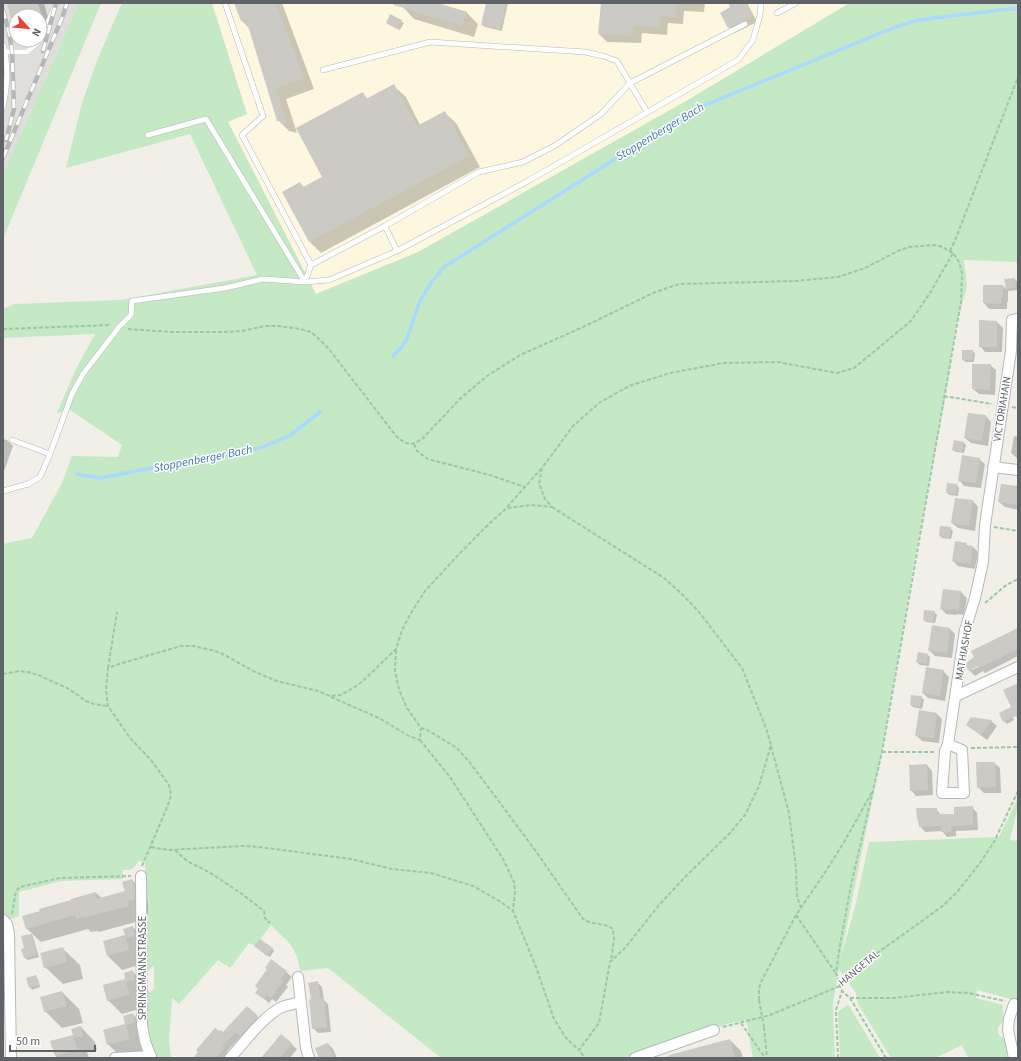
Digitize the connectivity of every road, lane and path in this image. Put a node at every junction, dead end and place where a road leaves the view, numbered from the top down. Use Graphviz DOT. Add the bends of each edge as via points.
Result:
graph roads {
  1 [pos="56,3"];
  2 [pos="225,3"];
  3 [pos="761,3"];
  4 [pos="796,3"];
  5 [pos="778,13"];
  6 [pos="745,24"];
  7 [pos="3,45"];
  8 [pos="5,52"];
  9 [pos="323,70"];
  10 [pos="1018,77"];
  11 [pos="630,83"];
  12 [pos="3,107"];
  13 [pos="647,112"];
  14 [pos="148,135"];
  15 [pos="385,226"];
  16 [pos="397,251"];
  17 [pos="950,251"];
  18 [pos="953,253"];
  19 [pos="311,266"];
  20 [pos="305,282"];
  21 [pos="1018,319"];
  22 [pos="119,327"];
  23 [pos="3,329"];
  24 [pos="1014,352"];
  25 [pos="944,396"];
  26 [pos="1002,406"];
  27 [pos="1018,408"];
  28 [pos="12,440"];
  29 [pos="414,444"];
  30 [pos="50,454"];
  31 [pos="993,467"];
  32 [pos="542,468"];
  33 [pos="1018,470"];
  34 [pos="525,488"];
  35 [pos="3,491"];
  36 [pos="552,507"];
  37 [pos="506,508"];
  38 [pos="985,525"];
  39 [pos="1018,531"];
  40 [pos="1018,579"];
  41 [pos="980,582"];
  42 [pos="117,612"];
  43 [pos="970,614"];
  44 [pos="396,649"];
  45 [pos="1018,667"];
  46 [pos="108,668"];
  47 [pos="3,674"];
  48 [pos="330,696"];
  49 [pos="956,696"];
  50 [pos="108,706"];
  51 [pos="421,728"];
  52 [pos="420,740"];
  53 [pos="771,745"];
  54 [pos="1018,747"];
  55 [pos="947,748"];
  56 [pos="962,750"];
  57 [pos="882,752"];
  58 [pos="873,789"];
  59 [pos="1018,791"];
  60 [pos="150,847"];
  61 [pos="175,850"];
  62 [pos="141,876"];
  63 [pos="801,908"];
  64 [pos="513,911"];
  65 [pos="796,915"];
  66 [pos="5,922"];
  67 [pos="270,923"];
  68 [pos="610,962"];
  69 [pos="836,972"];
  70 [pos="298,977"];
  71 [pos="840,986"];
  72 [pos="842,991"];
  73 [pos="850,998"];
  74 [pos="300,1002"];
  75 [pos="1014,1004"];
  76 [pos="741,1023"];
  77 [pos="714,1030"];
  78 [pos="7,1041"];
  79 [pos="579,1050"];
  80 [pos="151,1057"];
  81 [pos="11,1058"];
  82 [pos="115,1058"];
  83 [pos="230,1058"];
  84 [pos="309,1058"];
  85 [pos="585,1058"];
  86 [pos="636,1058"];
  87 [pos="766,1058"];
  88 [pos="838,1058"];
  89 [pos="886,1058"];
  90 [pos="1014,1058"];
  1 -- 8 [label="lane" via="41,40 27,52"];
  2 -- 19 [label="lane" via="263,116 242,135"];
  3 -- 13 [label="lane" via="753,40 738,60"];
  4 -- 5 [label="lane"];
  6 -- 11 [label="lane"];
  7 -- 8 [label="lane"];
  8 -- 12 [label="lane" via="6,90"];
  9 -- 11 [label="lane" via="430,42 585,52 617,62"];
  10 -- 17 [label="path"];
  11 -- 13 [label="lane"];
  11 -- 15 [label="lane" via="601,114 556,145 523,162 479,172"];
  13 -- 16 [label="lane" via="528,181"];
  14 -- 20 [label="lane" via="206,119"];
  15 -- 16 [label="lane"];
  15 -- 19 [label="lane"];
  16 -- 20 [label="lane" via="329,280"];
  17 -- 18 [label="path"];
  17 -- 29 [label="path" via="933,245 910,247 865,268 838,277 795,281 679,284 653,293 520,355 487,376"];
  18 -- 25 [label="path" via="960,262 963,285"];
  18 -- 32 [label="path" via="911,321 854,368 837,373 778,362 724,363 670,373 629,386 598,403 574,426"];
  19 -- 20 [label="lane"];
  20 -- 22 [label="lane" via="264,279 225,288 132,301 132,315"];
  21 -- 24 [label="street, VICTORIAHAIN" via="1012,320"];
  22 -- 23 [label="path" via="110,325"];
  22 -- 29 [label="path" via="171,332 225,332 265,326 311,332 328,349 396,436 406,443"];
  22 -- 30 [label="lane" via="83,374 72,394"];
  24 -- 26 [label="street, VICTORIAHAIN"];
  25 -- 26 [label="path"];
  25 -- 57 [label="path"];
  26 -- 27 [label="path"];
  26 -- 31 [label="street, VICTORIAHAIN"];
  28 -- 30 [label="lane"];
  29 -- 34 [label="path" via="417,451 428,459 490,475"];
  30 -- 35 [label="lane" via="40,477 28,484"];
  31 -- 33 [label="street"];
  31 -- 38 [label="street, VICTORIAHAIN"];
  32 -- 34 [label="path"];
  32 -- 36 [label="path" via="539,483 545,499"];
  34 -- 37 [label="path"];
  36 -- 37 [label="path" via="530,505"];
  36 -- 53 [label="path" via="664,578 690,602 742,668"];
  37 -- 44 [label="path" via="425,591 402,630"];
  38 -- 39 [label="path"];
  38 -- 41 [label="street, VICTORIAHAIN" via="985,548"];
  40 -- 43 [label="path" via="1005,586"];
  41 -- 43 [label="street, MATHIASHOF"];
  42 -- 46 [label="path"];
  43 -- 49 [label="street, MATHIASHOF" via="965,630"];
  44 -- 48 [label="path" via="358,685 341,695"];
  44 -- 51 [label="path" via="395,670 399,690 407,708"];
  45 -- 49 [label="street, MATHIASHOF"];
  46 -- 48 [label="path" via="175,648 193,646 225,655 253,672 277,681"];
  46 -- 50 [label="path"];
  47 -- 50 [label="path" via="28,672 38,675 69,689 86,701"];
  48 -- 52 [label="path"];
  49 -- 55 [label="street, MATHIASHOF"];
  50 -- 60 [label="path" via="130,738 151,760 169,785 171,795 168,805"];
  51 -- 52 [label="path"];
  51 -- 68 [label="path" via="457,748 471,764 583,919 613,929"];
  52 -- 64 [label="path" via="450,777 503,859 516,891"];
  53 -- 63 [label="path" via="789,813 797,896"];
  53 -- 68 [label="path" via="759,786 745,815 659,905"];
  54 -- 56 [label="path"];
  55 -- 56 [label="street"];
  55 -- 56 [label="street, MATHIASHOF" via="942,793 964,793"];
  55 -- 57 [label="path"];
  57 -- 58 [label="path"];
  58 -- 63 [label="path" via="841,848"];
  58 -- 69 [label="path" via="851,885"];
  59 -- 71 [label="path, HANGETAL" via="994,842 958,891 944,905 847,975"];
  60 -- 61 [label="path"];
  60 -- 62 [label="path"];
  61 -- 64 [label="path" via="259,847 351,859 392,870 431,873 473,886"];
  61 -- 67 [label="path" via="187,861 242,894 264,911 265,918"];
  62 -- 66 [label="path" via="60,878 20,887 16,891 11,918"];
  62 -- 80 [label="street, SPRINGMANNSTRASSE" via="142,1025"];
  63 -- 65 [label="path"];
  64 -- 79 [label="path" via="554,1019 566,1038"];
  65 -- 69 [label="path"];
  65 -- 87 [label="path, bridge" via="758,989"];
  66 -- 78 [label="street" via="8,934"];
  68 -- 79 [label="path" via="599,1023"];
  69 -- 71 [label="path"];
  70 -- 74 [label="street"];
  71 -- 72 [label="path"];
  71 -- 76 [label="path, HANGETAL" via="770,1015"];
  72 -- 73 [label="path"];
  72 -- 88 [label="path" via="836,1010"];
  73 -- 75 [label="path" via="893,998 955,992 980,995"];
  73 -- 89 [label="path"];
  74 -- 83 [label="street" via="274,1012"];
  74 -- 84 [label="street"];
  75 -- 90 [label="street" via="1008,1019 1008,1030"];
  76 -- 77 [label="path, HANGETAL"];
  76 -- 87 [label="path"];
  77 -- 86 [label="street"];
  78 -- 81 [label="street"];
  79 -- 85 [label="path"];
  80 -- 82 [label="street"];
}
